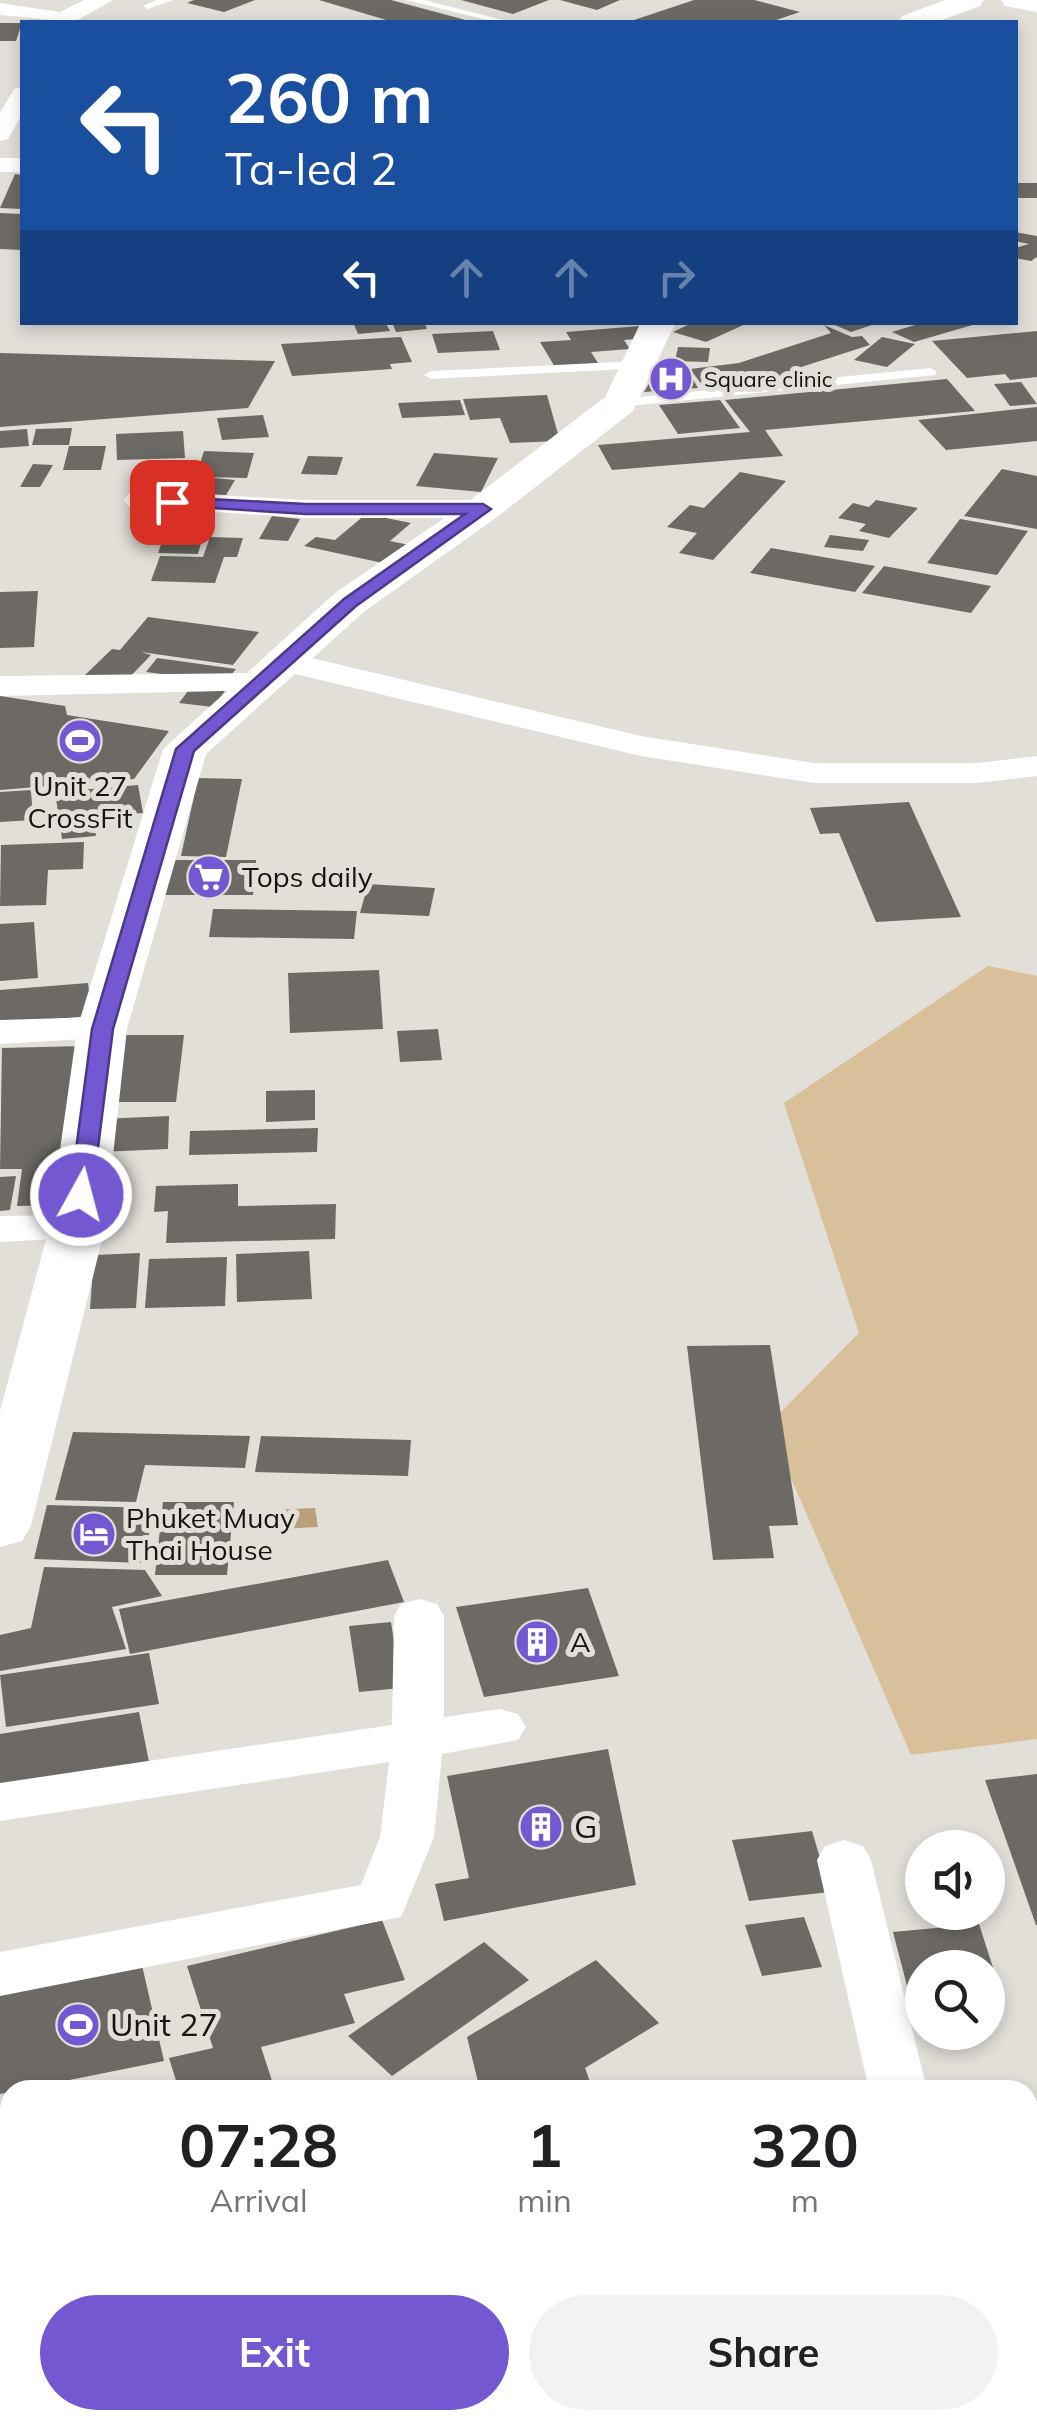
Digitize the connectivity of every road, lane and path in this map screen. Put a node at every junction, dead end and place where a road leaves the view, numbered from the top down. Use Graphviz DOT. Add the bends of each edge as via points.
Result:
graph roads {
  1 [pos="102,0"];
  2 [pos="168,0"];
  3 [pos="411,0"];
  4 [pos="970,0"];
  5 [pos="1015,0"];
  6 [pos="1037,4"];
  7 [pos="148,6"];
  8 [pos="0,9"];
  9 [pos="64,20"];
  10 [pos="497,20"];
  11 [pos="917,20"];
  12 [pos="20,98"];
  13 [pos="0,134"];
  14 [pos="658,325"];
  15 [pos="930,372"];
  16 [pos="432,375"];
  17 [pos="630,384"];
  18 [pos="139,500"];
  19 [pos="483,509"];
  20 [pos="270,672"];
  21 [pos="0,686"];
  22 [pos="1037,766"];
  23 [pos="102,1029"];
  24 [pos="0,1032"];
  25 [pos="76,1228"];
  26 [pos="0,1229"];
  27 [pos="10,1440"];
  28 [pos="0,1526"];
  29 [pos="419,1616"];
  30 [pos="500,1727"];
  31 [pos="418,1737"];
  32 [pos="0,1802"];
  33 [pos="844,1860"];
  34 [pos="0,1974"];
  35 [pos="896,2080"];
  1 -- 9 [label="street"];
  2 -- 7 [label="lane"];
  3 -- 10 [label="lane"];
  4 -- 11 [label="street"];
  5 -- 6 [label="street"];
  8 -- 9 [label="street"];
  12 -- 13 [label="street"];
  14 -- 17 [label="street"];
  15 -- 17 [label="lane"];
  16 -- 17 [label="lane"];
  17 -- 19 [label="street"];
  18 -- 19 [label="street"];
  19 -- 20 [label="street" via="350,602"];
  20 -- 21 [label="street"];
  20 -- 22 [label="street" via="641,746 814,773"];
  20 -- 23 [label="street" via="185,749"];
  23 -- 24 [label="street"];
  23 -- 25 [label="street"];
  25 -- 26 [label="street"];
  25 -- 27 [label="street"];
  27 -- 28 [label="street"];
  29 -- 31 [label="street"];
  30 -- 31 [label="street"];
  31 -- 32 [label="street"];
  31 -- 34 [label="street" via="408,1837 382,1902"];
  33 -- 35 [label="street"];
}
